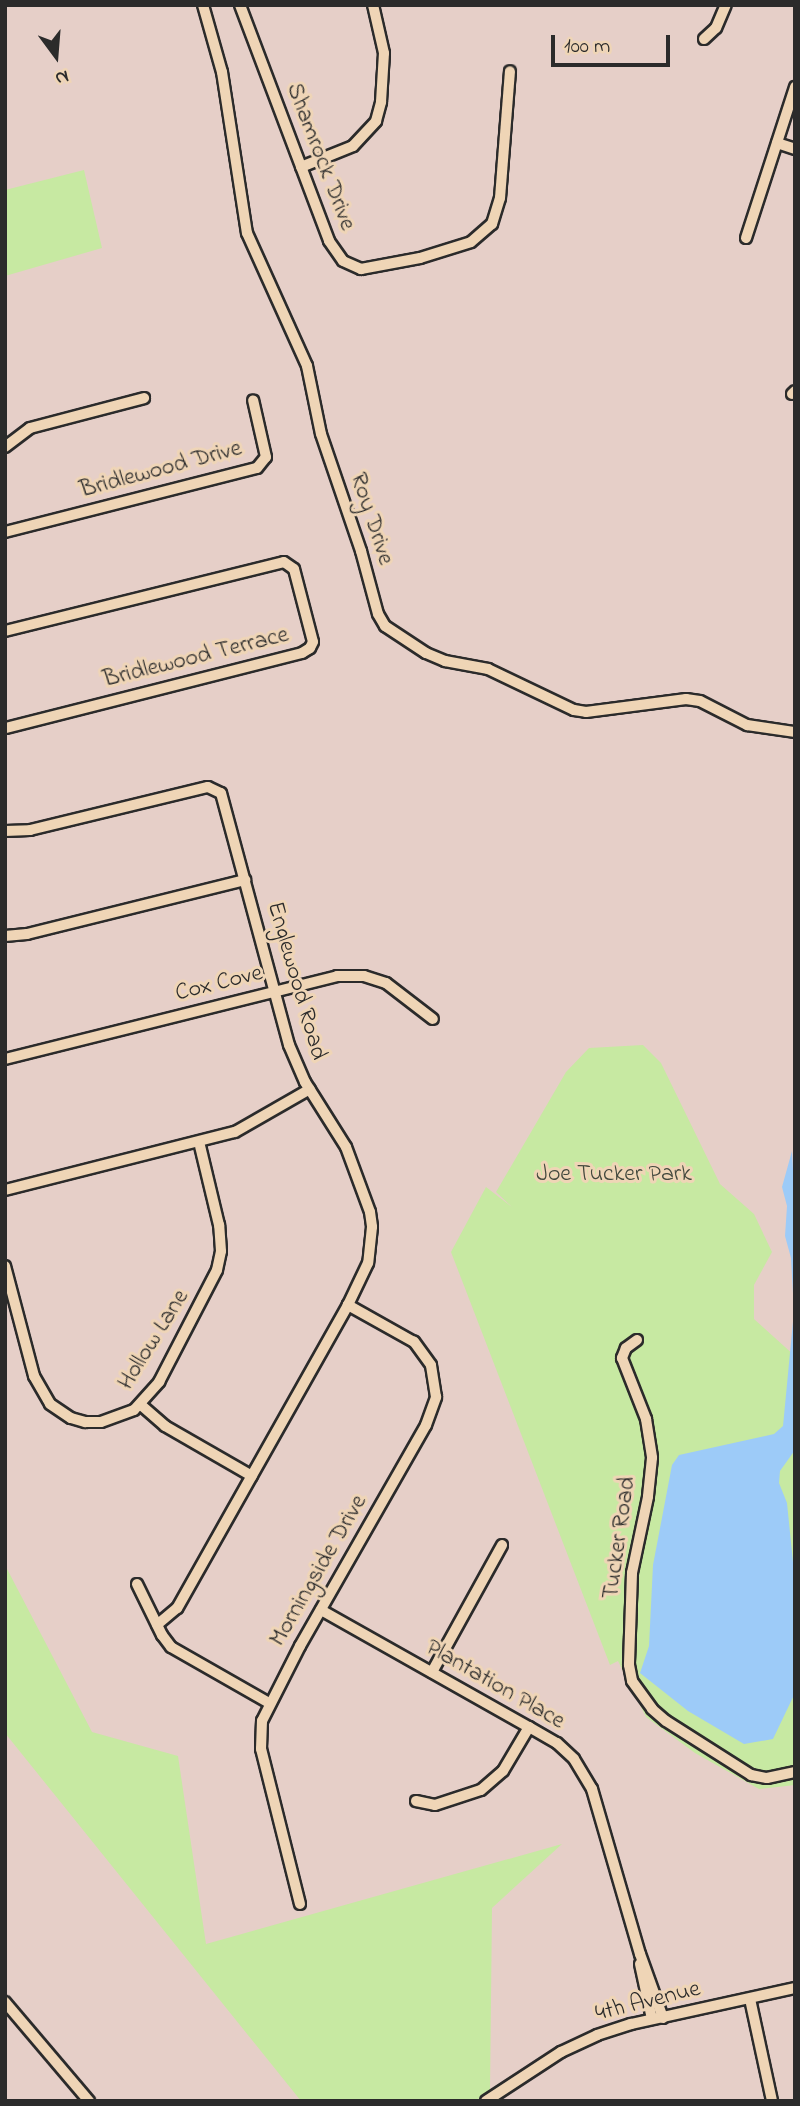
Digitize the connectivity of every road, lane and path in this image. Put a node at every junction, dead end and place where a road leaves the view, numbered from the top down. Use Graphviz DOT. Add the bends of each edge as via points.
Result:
graph roads {
  1 [pos="203,5"];
  2 [pos="240,5"];
  3 [pos="373,5"];
  4 [pos="726,5"];
  5 [pos="704,39"];
  6 [pos="510,71"];
  7 [pos="795,87"];
  8 [pos="776,143"];
  9 [pos="795,149"];
  10 [pos="301,167"];
  11 [pos="746,238"];
  12 [pos="144,398"];
  13 [pos="253,400"];
  14 [pos="5,447"];
  15 [pos="5,532"];
  16 [pos="5,631"];
  17 [pos="5,728"];
  18 [pos="795,732"];
  19 [pos="5,831"];
  20 [pos="245,880"];
  21 [pos="5,936"];
  22 [pos="274,992"];
  23 [pos="433,1019"];
  24 [pos="5,1059"];
  25 [pos="310,1089"];
  26 [pos="199,1142"];
  27 [pos="5,1190"];
  28 [pos="5,1266"];
  29 [pos="348,1306"];
  30 [pos="637,1340"];
  31 [pos="141,1405"];
  32 [pos="252,1476"];
  33 [pos="502,1545"];
  34 [pos="137,1584"];
  35 [pos="321,1610"];
  36 [pos="157,1625"];
  37 [pos="432,1672"];
  38 [pos="269,1703"];
  39 [pos="529,1727"];
  40 [pos="795,1772"];
  41 [pos="416,1801"];
  42 [pos="300,1904"];
  43 [pos="795,1988"];
  44 [pos="750,1999"];
  45 [pos="5,2002"];
  46 [pos="658,2019"];
  47 [pos="89,2101"];
  48 [pos="486,2101"];
  49 [pos="772,2101"];
  1 -- 18 [label="street, Roy Drive" via="222,72 247,233 307,366 321,434 385,626 426,653 489,670 574,710 685,699 700,701 747,725"];
  2 -- 10 [label="street, Shamrock Drive"];
  3 -- 10 [label="street" via="384,53 376,121 354,146"];
  4 -- 5 [label="street" via="716,28"];
  6 -- 10 [label="street, Shamrock Drive" via="499,208 487,231 471,242 375,269 354,267 334,250"];
  7 -- 8 [label="street"];
  8 -- 9 [label="street"];
  8 -- 11 [label="street"];
  12 -- 14 [label="street" via="30,428"];
  13 -- 15 [label="street, Bridlewood Drive" via="267,457 257,468"];
  16 -- 17 [label="street, Bridlewood Terrace" via="284,562 294,569 313,642 302,653"];
  19 -- 20 [label="street, Englewood Road" via="30,830 214,788 225,798"];
  20 -- 21 [label="street"];
  20 -- 22 [label="street, Englewood Road"];
  22 -- 23 [label="street, Cox Cove" via="337,976 364,976 397,989"];
  22 -- 24 [label="street, Cox Cove"];
  22 -- 25 [label="street, Englewood Road" via="289,1045"];
  25 -- 26 [label="street" via="249,1126"];
  25 -- 29 [label="street, Englewood Road" via="342,1140 370,1212 368,1263"];
  26 -- 27 [label="street"];
  26 -- 31 [label="street, Hollow Lane" via="219,1226 217,1270 178,1349"];
  28 -- 31 [label="street, Hollow Lane" via="34,1376 50,1404 71,1418 93,1423 122,1417"];
  29 -- 32 [label="street, Englewood Road"];
  29 -- 35 [label="street, Morningside Drive" via="406,1336 420,1349 434,1373 436,1397 426,1425"];
  30 -- 40 [label="street, Tucker Road" via="622,1358 646,1419 652,1458 632,1573 632,1681 666,1721 751,1776"];
  31 -- 32 [label="street" via="165,1426"];
  32 -- 36 [label="street, Englewood Road" via="177,1608"];
  33 -- 37 [label="street"];
  34 -- 36 [label="street"];
  35 -- 37 [label="street, Plantation Place"];
  35 -- 38 [label="street, Morningside Drive"];
  36 -- 38 [label="street" via="177,1651"];
  37 -- 39 [label="street, Plantation Place"];
  38 -- 42 [label="street, Morningside Drive" via="262,1721 261,1749"];
  39 -- 41 [label="street" via="503,1771 481,1790 435,1805"];
  39 -- 46 [label="street, Plantation Place" via="557,1744 587,1777"];
  43 -- 44 [label="street, 4th Avenue"];
  44 -- 46 [label="street, 4th Avenue"];
  44 -- 49 [label="street"];
  45 -- 47 [label="street"];
  46 -- 48 [label="street, 4th Avenue" via="573,2046"];
}
